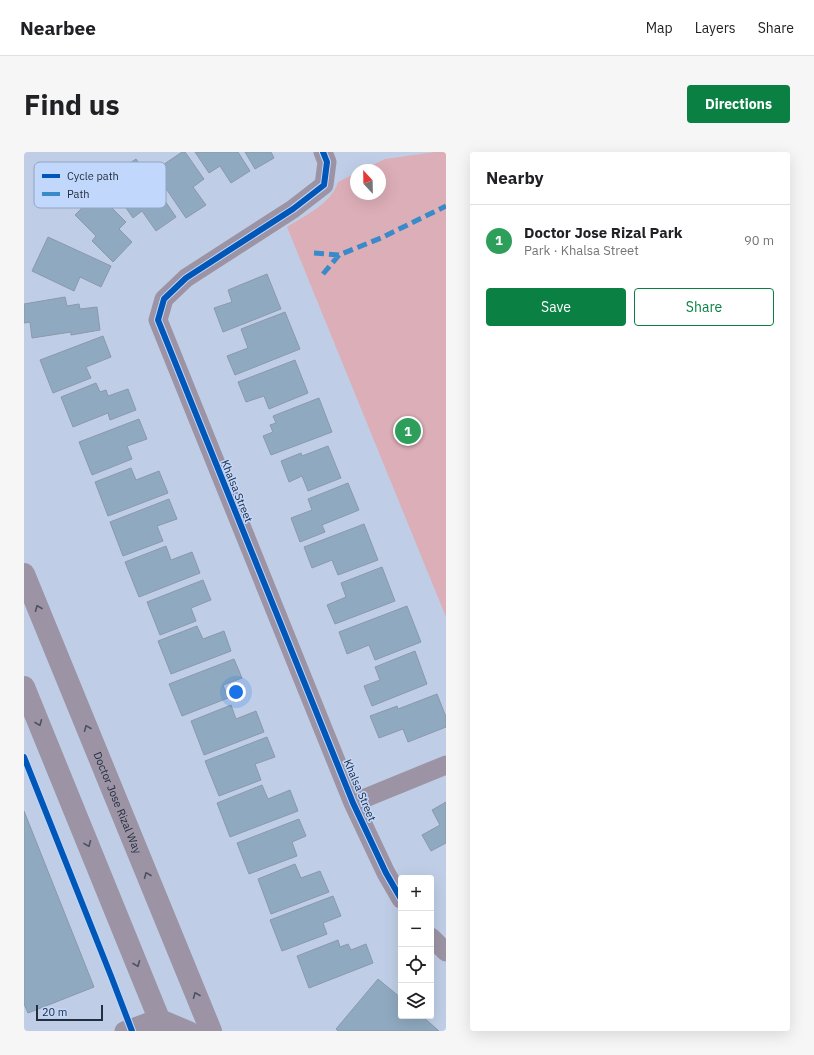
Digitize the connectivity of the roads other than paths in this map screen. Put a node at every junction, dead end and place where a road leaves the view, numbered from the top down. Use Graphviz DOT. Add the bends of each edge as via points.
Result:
graph roads {
  1 [pos="323,152"];
  2 [pos="24,574"];
  3 [pos="24,687"];
  4 [pos="446,765"];
  5 [pos="353,803"];
  6 [pos="398,894"];
  7 [pos="434,940"];
  8 [pos="446,952"];
  9 [pos="162,1025"];
  10 [pos="124,1031"];
  11 [pos="190,1031"];
  12 [pos="211,1031"];
  1 -- 5 [label="street, Khalsa Street" via="327,162 324,185 293,209 186,278 164,299 158,320"];
  12 -- 2 [label="street, Doctor Jose Rizal Way, one-way"];
  3 -- 9 [label="street, one-way"];
  4 -- 5 [label="street"];
  5 -- 6 [label="street, Khalsa Street"];
  7 -- 8 [label="street"];
  9 -- 10 [label="street"];
  9 -- 11 [label="street"];
}
